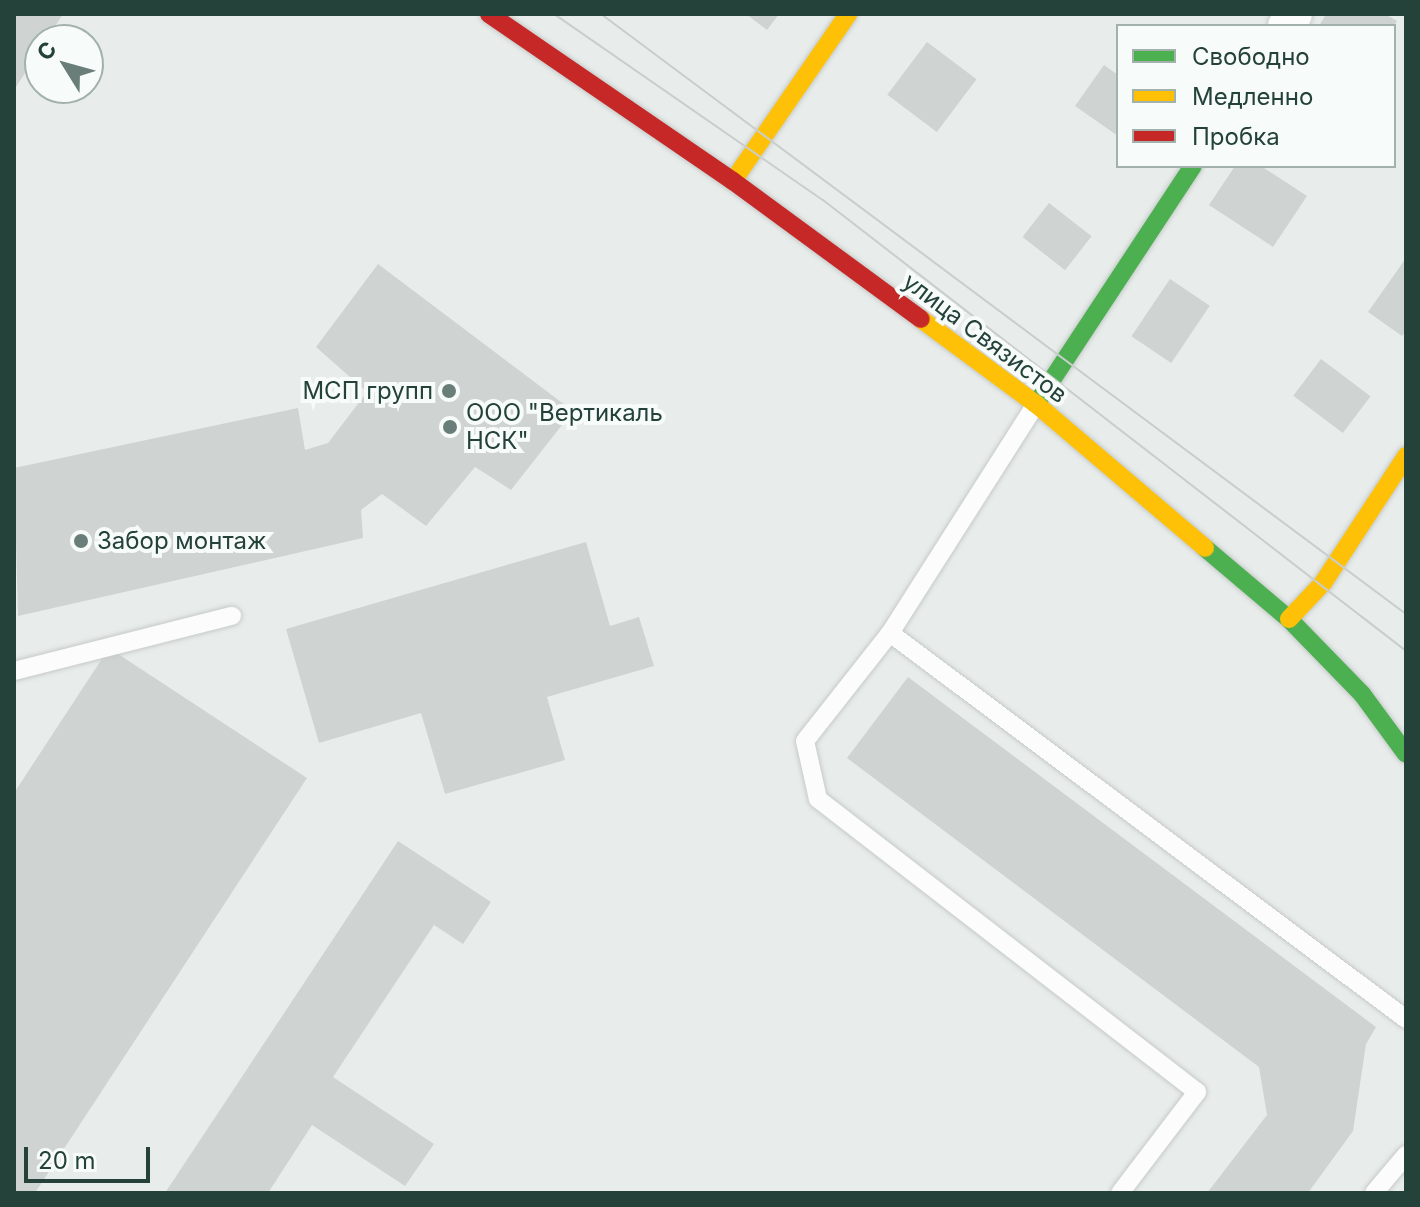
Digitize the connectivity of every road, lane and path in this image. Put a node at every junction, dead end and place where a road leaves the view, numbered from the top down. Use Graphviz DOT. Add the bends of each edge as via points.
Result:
graph roads {
  1 [pos="489,14"];
  2 [pos="848,14"];
  3 [pos="1192,168"];
  4 [pos="733,181"];
  5 [pos="1036,404"];
  6 [pos="1406,456"];
  7 [pos="232,616"];
  8 [pos="1289,619"];
  9 [pos="890,633"];
  10 [pos="14,671"];
  11 [pos="1406,754"];
  12 [pos="1406,1019"];
  13 [pos="1406,1155"];
  14 [pos="1120,1193"];
  15 [pos="1374,1193"];
  1 -- 4 [label="street, улица Связистов"];
  2 -- 4 [label="street"];
  3 -- 5 [label="street"];
  4 -- 5 [label="street, улица Связистов"];
  5 -- 8 [label="street, улица Связистов"];
  5 -- 9 [label="lane"];
  6 -- 8 [label="street" via="1323,583"];
  7 -- 10 [label="lane"];
  8 -- 11 [label="street, улица Связистов" via="1362,694"];
  9 -- 12 [label="lane"];
  9 -- 14 [label="lane" via="805,741 818,799 1197,1092"];
  13 -- 15 [label="lane"];
}
